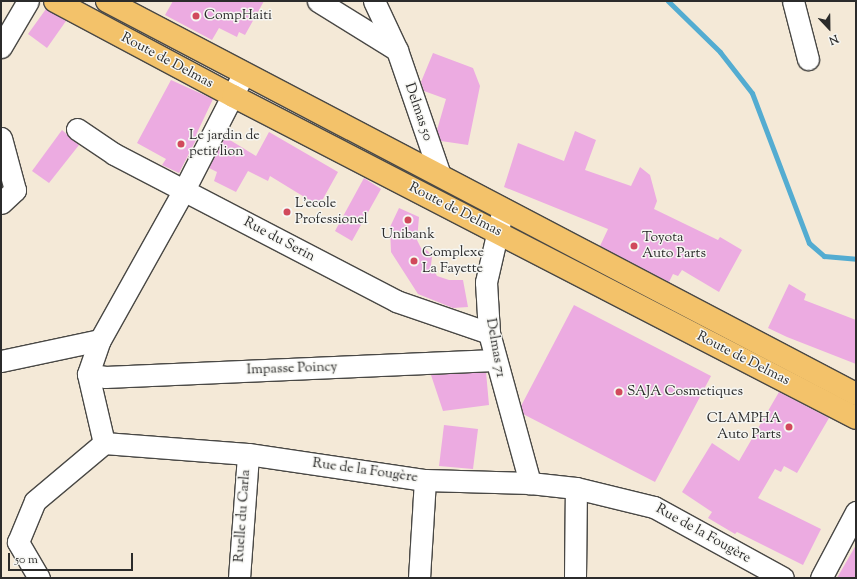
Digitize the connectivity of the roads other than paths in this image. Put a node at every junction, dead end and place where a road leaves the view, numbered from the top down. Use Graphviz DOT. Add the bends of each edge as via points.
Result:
graph roads {
  1 [pos="28,1"];
  2 [pos="55,1"];
  3 [pos="107,1"];
  4 [pos="318,1"];
  5 [pos="374,1"];
  6 [pos="793,1"];
  7 [pos="1,47"];
  8 [pos="397,50"];
  9 [pos="808,60"];
  10 [pos="244,74"];
  11 [pos="232,96"];
  12 [pos="77,129"];
  13 [pos="1,138"];
  14 [pos="440,175"];
  15 [pos="184,190"];
  16 [pos="1,203"];
  17 [pos="503,210"];
  18 [pos="498,232"];
  19 [pos="489,333"];
  20 [pos="100,340"];
  21 [pos="495,360"];
  22 [pos="1,361"];
  23 [pos="88,374"];
  24 [pos="856,394"];
  25 [pos="856,418"];
  26 [pos="104,443"];
  27 [pos="248,454"];
  28 [pos="425,480"];
  29 [pos="530,483"];
  30 [pos="576,488"];
  31 [pos="856,512"];
  32 [pos="40,578"];
  33 [pos="239,578"];
  34 [pos="419,578"];
  35 [pos="575,578"];
  36 [pos="783,578"];
  37 [pos="821,578"];
  1 -- 7 [label="street"];
  2 -- 11 [label="main road, Route de Delmas"];
  3 -- 10 [label="main road, Route de Delmas"];
  4 -- 8 [label="street"];
  5 -- 8 [label="street, Delmas 50"];
  6 -- 9 [label="street"];
  8 -- 14 [label="street, Delmas 50"];
  10 -- 11 [label="street"];
  10 -- 14 [label="main road, Route de Delmas"];
  11 -- 15 [label="street"];
  11 -- 18 [label="main road, Route de Delmas"];
  12 -- 15 [label="street, Rue du Serin" via="114,154"];
  13 -- 16 [label="street" via="15,190"];
  14 -- 17 [label="main road, Route de Delmas"];
  15 -- 19 [label="street, Rue du Serin" via="396,301"];
  15 -- 20 [label="street"];
  17 -- 18 [label="street, Delmas 71"];
  17 -- 24 [label="main road, Route de Delmas"];
  18 -- 19 [label="street, Delmas 71" via="486,282"];
  18 -- 25 [label="main road, Route de Delmas"];
  19 -- 21 [label="street, Delmas 71"];
  20 -- 22 [label="street"];
  20 -- 23 [label="street"];
  21 -- 23 [label="street, Impasse Poincy" via="106,377"];
  21 -- 29 [label="street, Delmas 71"];
  23 -- 26 [label="street"];
  26 -- 27 [label="street, Rue de la Fougère"];
  26 -- 32 [label="street" via="35,501 18,542"];
  27 -- 28 [label="street, Rue de la Fougère"];
  27 -- 33 [label="street, Ruelle du Carla"];
  28 -- 29 [label="street, Rue de la Fougère"];
  28 -- 34 [label="street"];
  29 -- 30 [label="street, Rue de la Fougère"];
  30 -- 35 [label="street"];
  30 -- 36 [label="street, Rue de la Fougère" via="654,507"];
  31 -- 37 [label="street"];
}
